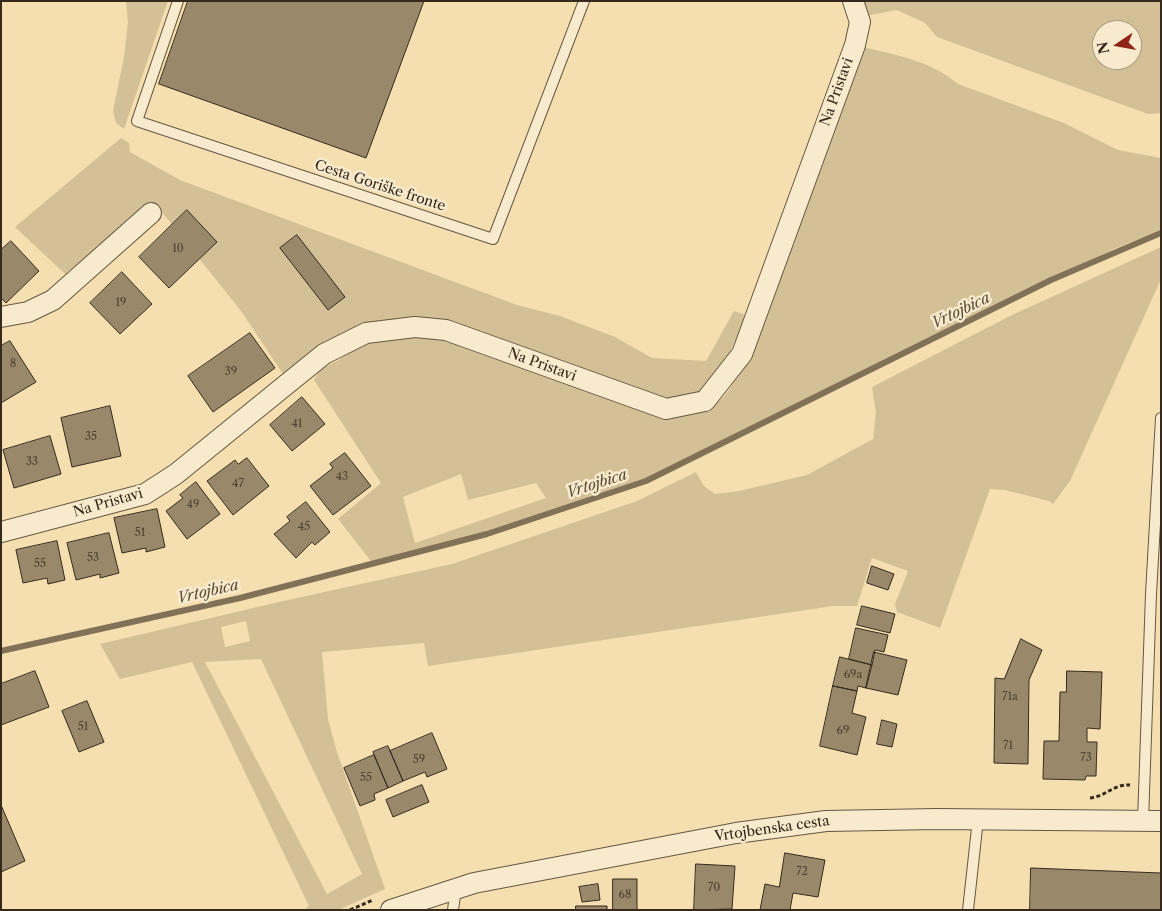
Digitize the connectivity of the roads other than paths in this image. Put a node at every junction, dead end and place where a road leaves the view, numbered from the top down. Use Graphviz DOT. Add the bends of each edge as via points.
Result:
graph roads {
  1 [pos="178,1"];
  2 [pos="584,1"];
  3 [pos="853,1"];
  4 [pos="151,213"];
  5 [pos="1,317"];
  6 [pos="1161,418"];
  7 [pos="1,532"];
  8 [pos="978,819"];
  9 [pos="1152,821"];
  10 [pos="456,888"];
  11 [pos="391,910"];
  12 [pos="453,910"];
  13 [pos="968,910"];
  1 -- 2 [label="lane, Cesta Goriške fronte" via="137,121 493,239"];
  3 -- 7 [label="street, Na Pristavi" via="860,22 855,45 746,345 705,401 666,409 446,330 415,327 366,333 324,354 176,474 144,494"];
  4 -- 5 [label="street" via="53,300 28,312"];
  6 -- 9 [label="lane" via="1151,594"];
  8 -- 9 [label="street, Vrtojbenska cesta"];
  8 -- 10 [label="street, Vrtojbenska cesta" via="826,821 745,831"];
  8 -- 13 [label="lane"];
  10 -- 11 [label="street, Vrtojbenska cesta"];
  10 -- 12 [label="lane"];
}
